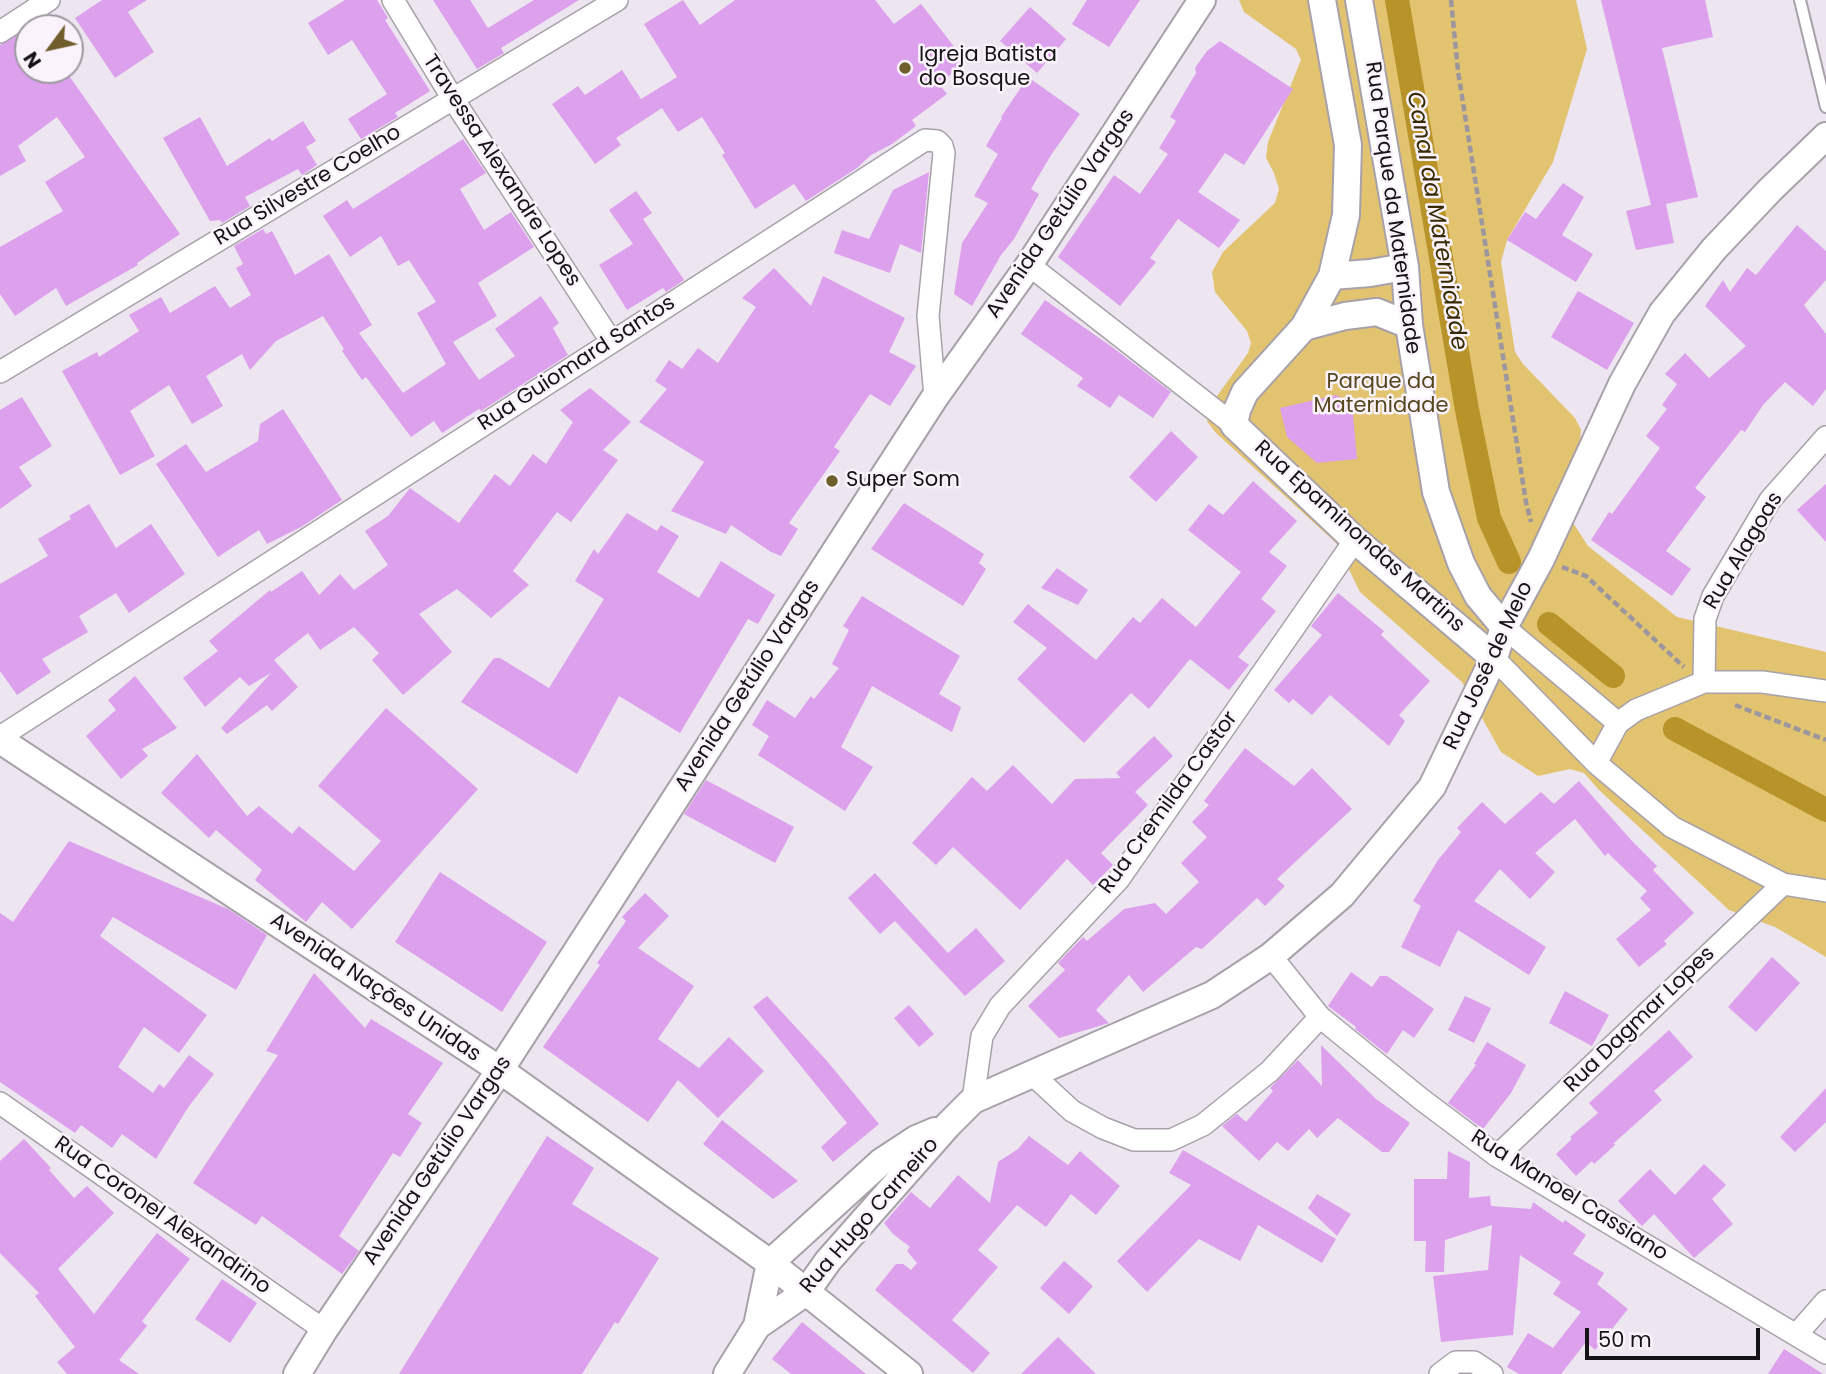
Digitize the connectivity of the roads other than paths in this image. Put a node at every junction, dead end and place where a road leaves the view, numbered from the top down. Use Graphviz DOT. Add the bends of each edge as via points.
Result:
graph roads {
  1 [pos="49,0"];
  2 [pos="393,0"];
  3 [pos="617,0"];
  4 [pos="1202,0"];
  5 [pos="1322,0"];
  6 [pos="1359,0"];
  7 [pos="1800,0"];
  8 [pos="0,32"];
  9 [pos="453,99"];
  10 [pos="1826,107"];
  11 [pos="1826,136"];
  12 [pos="1029,265"];
  13 [pos="1405,267"];
  14 [pos="1332,276"];
  15 [pos="1409,324"];
  16 [pos="1304,327"];
  17 [pos="611,341"];
  18 [pos="0,372"];
  19 [pos="935,397"];
  20 [pos="1234,425"];
  21 [pos="1826,436"];
  22 [pos="1355,540"];
  23 [pos="1504,627"];
  24 [pos="1494,658"];
  25 [pos="1703,683"];
  26 [pos="1826,691"];
  27 [pos="1618,723"];
  28 [pos="0,739"];
  29 [pos="1596,763"];
  30 [pos="1783,884"];
  31 [pos="1826,891"];
  32 [pos="1271,956"];
  33 [pos="1320,1017"];
  34 [pos="500,1070"];
  35 [pos="1032,1074"];
  36 [pos="973,1100"];
  37 [pos="0,1103"];
  38 [pos="948,1125"];
  39 [pos="1496,1156"];
  40 [pos="770,1263"];
  41 [pos="806,1293"];
  42 [pos="1826,1301"];
  43 [pos="757,1326"];
  44 [pos="324,1330"];
  45 [pos="1797,1334"];
  46 [pos="1826,1353"];
  47 [pos="1448,1368"];
  48 [pos="297,1374"];
  49 [pos="727,1374"];
  50 [pos="909,1374"];
  51 [pos="1492,1374"];
  1 -- 8 [label="street"];
  2 -- 9 [label="street, Travessa Alexandre Lopes"];
  3 -- 9 [label="street, Rua Silvestre Coelho"];
  4 -- 12 [label="street, Avenida Getúlio Vargas"];
  5 -- 14 [label="street, Rua Parque da Maternidade" via="1348,145 1346,215"];
  6 -- 13 [label="street, Rua Parque da Maternidade"];
  7 -- 10 [label="lane"];
  9 -- 17 [label="street, Travessa Alexandre Lopes"];
  9 -- 18 [label="street, Rua Silvestre Coelho"];
  11 -- 23 [label="street, Rua José de Melo" via="1714,249 1662,313 1622,384 1541,559"];
  12 -- 19 [label="street, Avenida Getúlio Vargas"];
  12 -- 20 [label="street, Rua Epaminondas Martins"];
  13 -- 14 [label="street"];
  13 -- 15 [label="street, Rua Parque da Maternidade"];
  14 -- 16 [label="street, Rua Parque da Maternidade"];
  15 -- 16 [label="street" via="1377,312"];
  15 -- 23 [label="street, Rua Parque da Maternidade" via="1436,492 1466,574"];
  16 -- 20 [label="street, Rua Parque da Maternidade" via="1245,392"];
  17 -- 19 [label="street, Rua Guiomard Santos" via="919,142 931,140 942,146 944,153 928,316"];
  17 -- 28 [label="street, Rua Guiomard Santos"];
  19 -- 34 [label="street, Avenida Getúlio Vargas"];
  20 -- 22 [label="street, Rua Epaminondas Martins"];
  21 -- 25 [label="street, Rua Alagoas" via="1770,500 1713,596 1705,619"];
  22 -- 24 [label="street, Rua Epaminondas Martins"];
  22 -- 36 [label="street, Rua Cremilda Castor" via="1119,879 1000,1006 982,1036"];
  23 -- 24 [label="street, Rua José de Melo"];
  23 -- 27 [label="street, Rua Parque da Maternidade"];
  24 -- 29 [label="street, Rua Epaminondas Martins"];
  24 -- 32 [label="street, Rua José de Melo" via="1432,787 1342,895"];
  25 -- 26 [label="street" via="1762,682"];
  25 -- 27 [label="street" via="1636,710"];
  27 -- 29 [label="street"];
  28 -- 34 [label="street, Avenida Nações Unidas"];
  29 -- 30 [label="street, Rua Epaminondas Martins" via="1672,827"];
  30 -- 31 [label="street, Rua Epaminondas Martins"];
  30 -- 39 [label="street, Rua Dagmar Lopes"];
  32 -- 33 [label="street, Rua Manoel Cassiano"];
  32 -- 35 [label="street, Rua José de Melo" via="1212,995"];
  33 -- 35 [label="street" via="1270,1071 1203,1125 1171,1140 1134,1140 1103,1128 1072,1111"];
  33 -- 39 [label="street, Rua Manoel Cassiano"];
  34 -- 40 [label="street, Avenida Nações Unidas"];
  34 -- 44 [label="street, Avenida Getúlio Vargas"];
  35 -- 36 [label="street, Rua José de Melo"];
  36 -- 38 [label="street, Rua José de Melo"];
  37 -- 44 [label="street, Rua Coronel Alexandrino"];
  38 -- 40 [label="street, Rua Hugo Carneiro" via="881,1162"];
  38 -- 41 [label="street, Rua Hugo Carneiro" via="828,1261"];
  39 -- 45 [label="street, Rua Manoel Cassiano"];
  40 -- 41 [label="street, Avenida Nações Unidas"];
  40 -- 43 [label="street, Rua Hugo Carneiro"];
  41 -- 43 [label="street, Rua Hugo Carneiro"];
  41 -- 50 [label="street, Avenida Nações Unidas"];
  42 -- 45 [label="street"];
  43 -- 49 [label="street, Rua Hugo Carneiro"];
  44 -- 48 [label="street, Avenida Getúlio Vargas"];
  45 -- 46 [label="street, Rua Manoel Cassiano"];
  47 -- 51 [label="street" via="1474,1362"];
}
